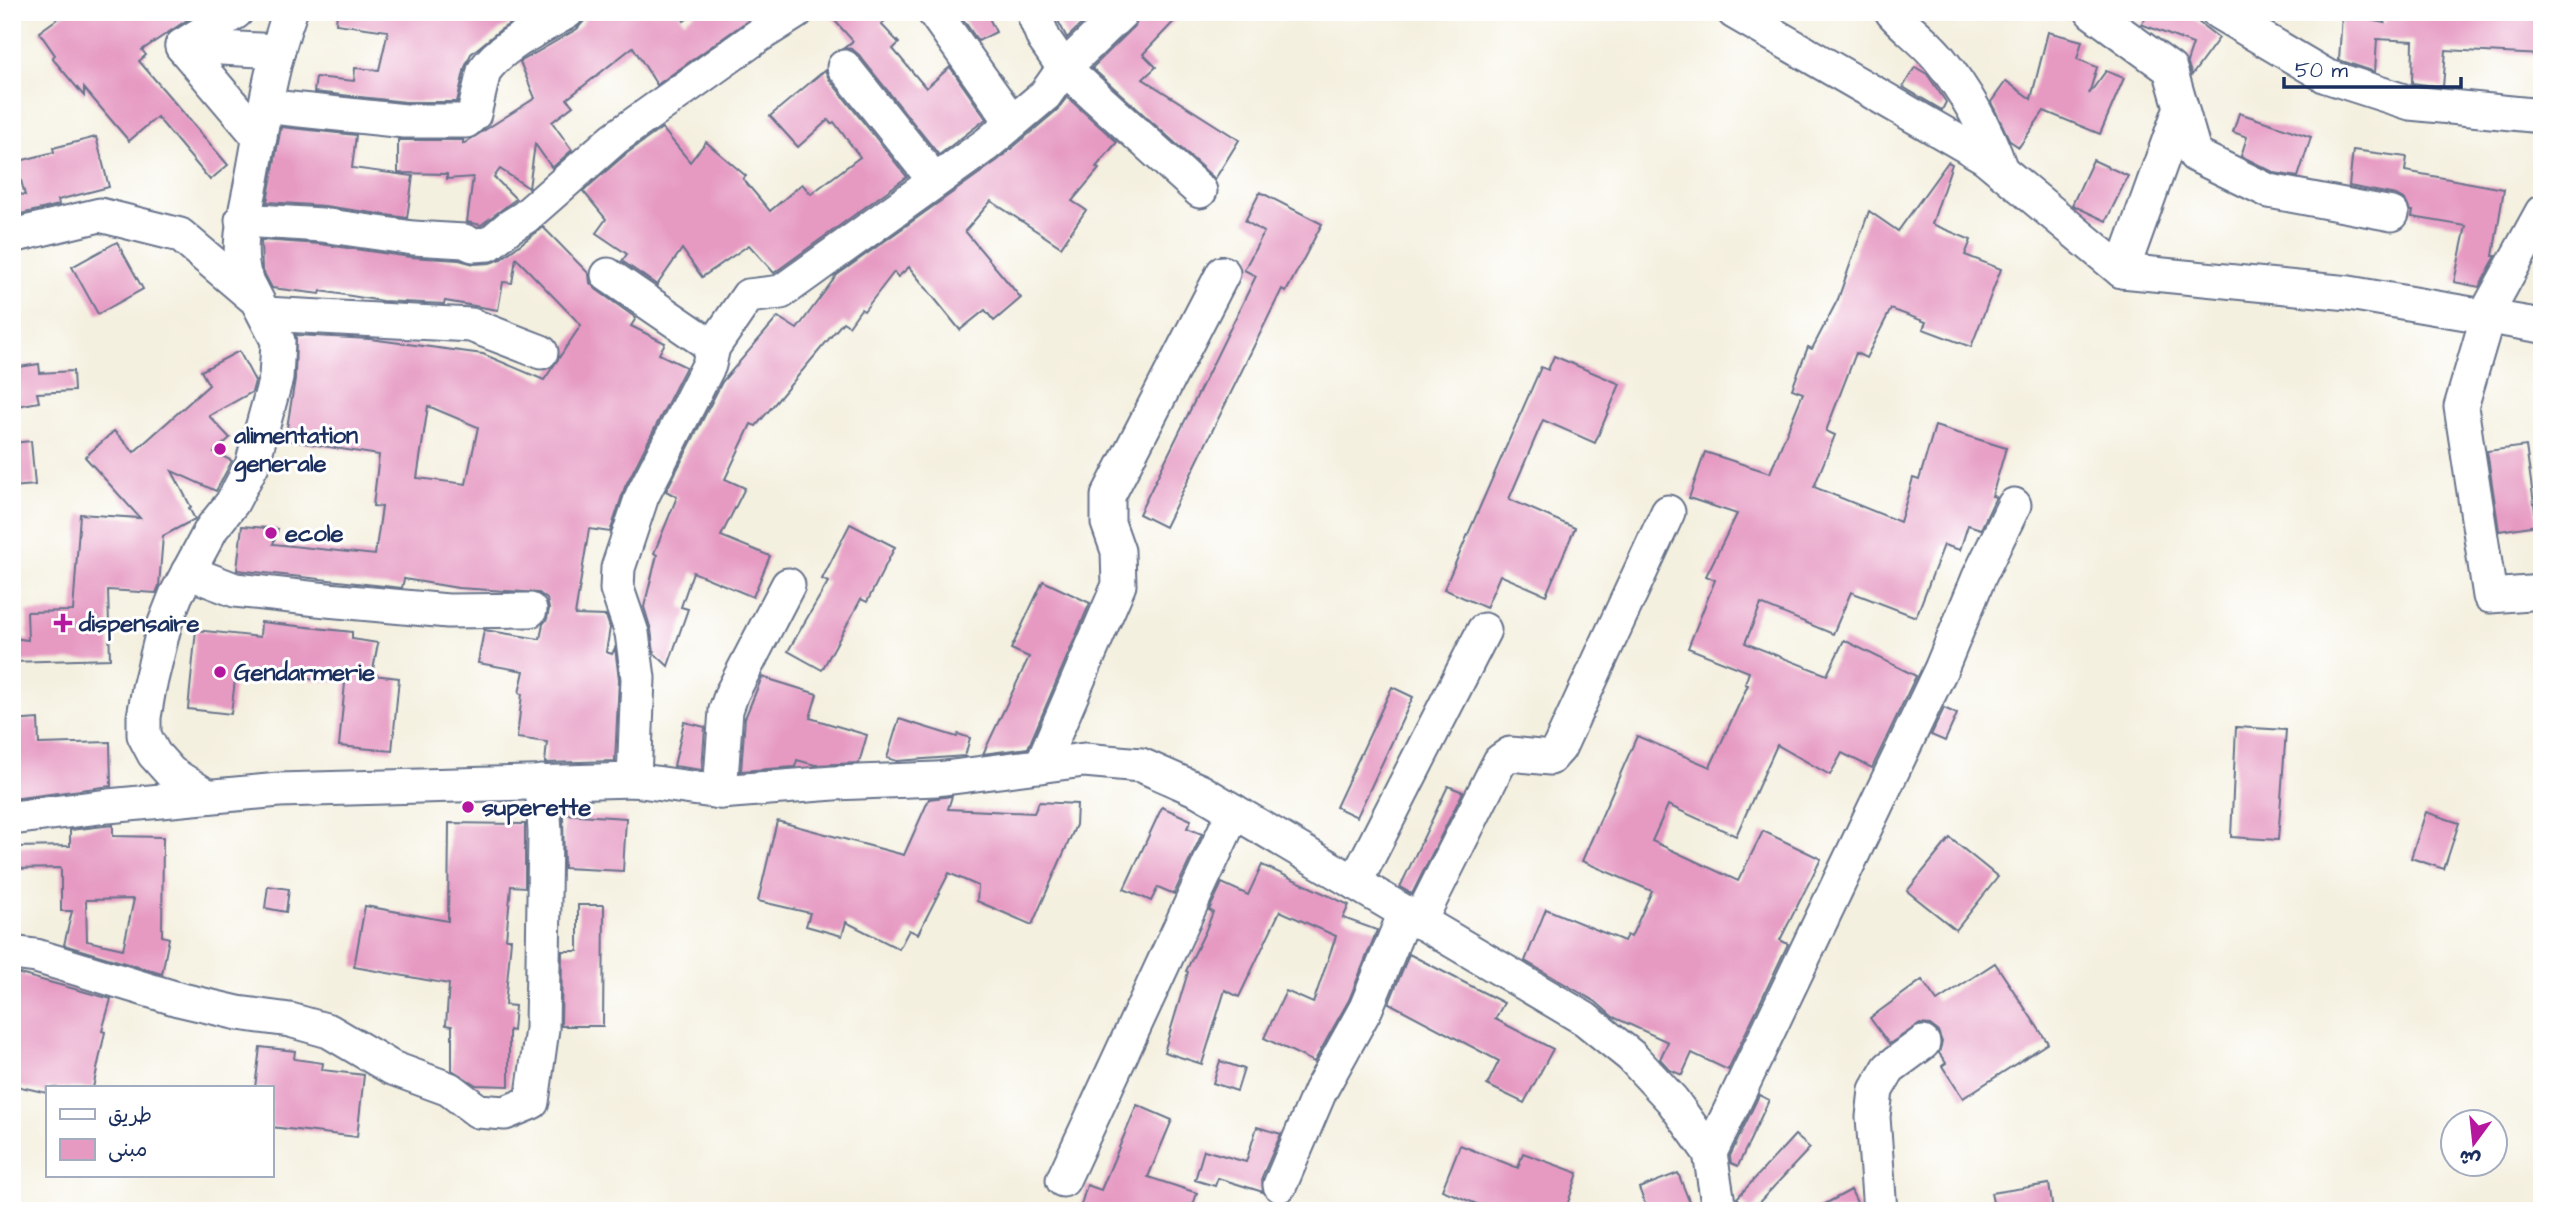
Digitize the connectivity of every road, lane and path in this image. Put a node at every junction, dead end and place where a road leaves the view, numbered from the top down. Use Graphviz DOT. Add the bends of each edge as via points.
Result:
graph roads {
  1 [pos="236,12"];
  2 [pos="566,12"];
  3 [pos="796,12"];
  4 [pos="934,12"];
  5 [pos="1033,12"];
  6 [pos="1122,12"];
  7 [pos="1734,12"];
  8 [pos="1892,12"];
  9 [pos="2092,12"];
  10 [pos="2218,12"];
  11 [pos="285,14"];
  12 [pos="182,46"];
  13 [pos="278,51"];
  14 [pos="844,67"];
  15 [pos="1063,68"];
  16 [pos="2181,107"];
  17 [pos="2542,116"];
  18 [pos="1012,122"];
  19 [pos="262,126"];
  20 [pos="2001,170"];
  21 [pos="935,181"];
  22 [pos="1200,191"];
  23 [pos="2542,212"];
  24 [pos="2392,215"];
  25 [pos="242,220"];
  26 [pos="12,236"];
  27 [pos="2122,271"];
  28 [pos="1223,273"];
  29 [pos="608,275"];
  30 [pos="262,307"];
  31 [pos="2488,316"];
  32 [pos="2542,326"];
  33 [pos="713,347"];
  34 [pos="541,352"];
  35 [pos="2014,505"];
  36 [pos="1668,512"];
  37 [pos="188,572"];
  38 [pos="788,585"];
  39 [pos="2542,592"];
  40 [pos="530,610"];
  41 [pos="1484,630"];
  42 [pos="1041,766"];
  43 [pos="634,780"];
  44 [pos="542,782"];
  45 [pos="720,792"];
  46 [pos="207,796"];
  47 [pos="1234,811"];
  48 [pos="12,818"];
  49 [pos="1355,883"];
  50 [pos="1412,918"];
  51 [pos="12,953"];
  52 [pos="1923,1043"];
  53 [pos="1710,1153"];
  54 [pos="1063,1180"];
  55 [pos="1280,1185"];
  56 [pos="1722,1211"];
  57 [pos="1880,1211"];
  1 -- 12 [label="street"];
  2 -- 19 [label="street" via="488,66 474,114 466,121 405,121 272,107"];
  3 -- 25 [label="street" via="615,138 489,244"];
  4 -- 18 [label="street"];
  5 -- 15 [label="street"];
  6 -- 15 [label="street"];
  7 -- 20 [label="street"];
  8 -- 20 [label="street" via="1939,58 1960,88 1991,142"];
  9 -- 16 [label="street" via="2170,69"];
  10 -- 17 [label="street" via="2326,76 2410,103"];
  11 -- 13 [label="street"];
  12 -- 13 [label="street"];
  12 -- 19 [label="street"];
  13 -- 19 [label="street"];
  14 -- 21 [label="street"];
  15 -- 18 [label="street" via="1045,95"];
  15 -- 22 [label="street"];
  16 -- 24 [label="street" via="2195,155 2270,191"];
  16 -- 27 [label="street"];
  18 -- 21 [label="street"];
  19 -- 25 [label="street"];
  20 -- 27 [label="street"];
  21 -- 33 [label="street" via="781,292 748,296"];
  23 -- 31 [label="street"];
  25 -- 30 [label="street" via="241,265"];
  26 -- 30 [label="street" via="100,215 180,235"];
  27 -- 31 [label="street" via="2349,293"];
  28 -- 42 [label="street" via="1108,496 1119,585"];
  29 -- 33 [label="street"];
  30 -- 34 [label="street" via="471,325"];
  30 -- 37 [label="street" via="278,341 278,356 252,465"];
  31 -- 32 [label="street"];
  31 -- 39 [label="street" via="2461,407 2490,596"];
  33 -- 43 [label="street" via="709,365 642,496 618,568 617,589 632,633 638,678"];
  35 -- 53 [label="street"];
  36 -- 50 [label="street" via="1559,748 1550,758 1510,754 1500,761"];
  37 -- 40 [label="street" via="236,590 448,611"];
  37 -- 46 [label="street" via="165,623 149,688 144,735 171,774"];
  38 -- 45 [label="street" via="726,710"];
  41 -- 49 [label="street"];
  42 -- 45 [label="street" via="937,779"];
  42 -- 47 [label="street" via="1084,760 1141,765"];
  43 -- 44 [label="street"];
  43 -- 45 [label="street"];
  44 -- 46 [label="street"];
  44 -- 51 [label="street" via="542,1029 532,1102 510,1112 478,1111 449,1089 392,1068 312,1025 178,999 36,956"];
  46 -- 48 [label="street"];
  47 -- 49 [label="street"];
  47 -- 54 [label="street"];
  49 -- 50 [label="street"];
  50 -- 53 [label="street" via="1604,1034 1672,1100"];
  50 -- 55 [label="street" via="1320,1091"];
  52 -- 57 [label="street" via="1889,1068 1876,1090 1873,1117"];
  53 -- 56 [label="street"];
}
